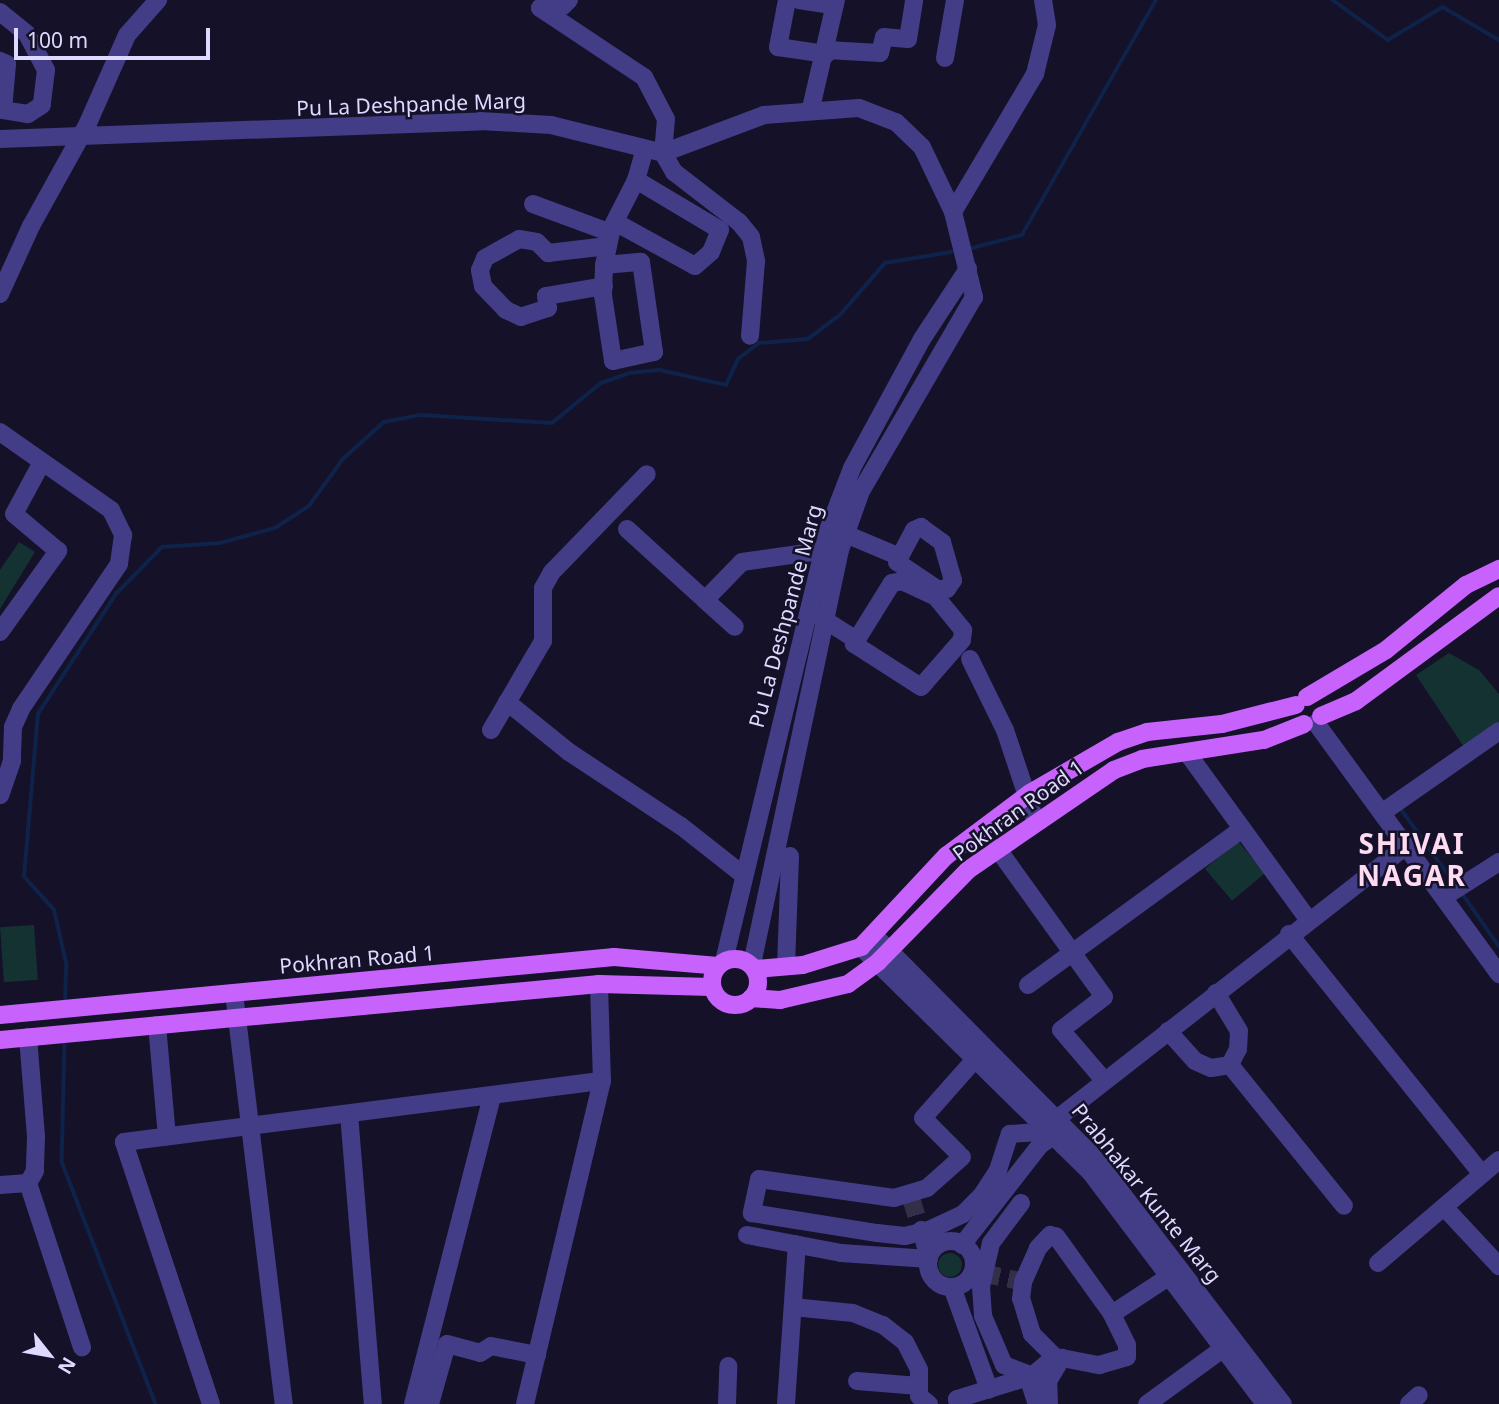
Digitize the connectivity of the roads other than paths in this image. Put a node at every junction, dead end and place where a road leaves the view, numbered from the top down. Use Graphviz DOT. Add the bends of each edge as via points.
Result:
graph roads {
  1 [pos="158,0"];
  2 [pos="569,0"];
  3 [pos="787,0"];
  4 [pos="799,0"];
  5 [pos="914,0"];
  6 [pos="955,0"];
  7 [pos="1043,0"];
  8 [pos="836,3"];
  9 [pos="539,4"];
  10 [pos="0,12"];
  11 [pos="827,52"];
  12 [pos="945,58"];
  13 [pos="0,61"];
  14 [pos="811,108"];
  15 [pos="76,138"];
  16 [pos="0,139"];
  17 [pos="654,151"];
  18 [pos="636,180"];
  19 [pos="533,204"];
  20 [pos="953,212"];
  21 [pos="611,233"];
  22 [pos="604,265"];
  23 [pos="604,286"];
  24 [pos="0,294"];
  25 [pos="750,336"];
  26 [pos="0,432"];
  27 [pos="41,464"];
  28 [pos="647,474"];
  29 [pos="626,528"];
  30 [pos="835,540"];
  31 [pos="898,556"];
  32 [pos="1499,569"];
  33 [pos="1499,596"];
  34 [pos="705,600"];
  35 [pos="808,611"];
  36 [pos="824,619"];
  37 [pos="735,627"];
  38 [pos="0,632"];
  39 [pos="855,639"];
  40 [pos="1386,650"];
  41 [pos="970,659"];
  42 [pos="1400,668"];
  43 [pos="1302,701"];
  44 [pos="507,702"];
  45 [pos="1314,721"];
  46 [pos="491,730"];
  47 [pos="1499,731"];
  48 [pos="1188,754"];
  49 [pos="1030,793"];
  50 [pos="0,794"];
  51 [pos="1382,812"];
  52 [pos="1035,820"];
  53 [pos="1242,829"];
  54 [pos="1407,845"];
  55 [pos="997,848"];
  56 [pos="790,856"];
  57 [pos="1499,862"];
  58 [pos="742,874"];
  59 [pos="1444,897"];
  60 [pos="1308,919"];
  61 [pos="1289,934"];
  62 [pos="867,940"];
  63 [pos="1072,953"];
  64 [pos="884,956"];
  65 [pos="721,963"];
  66 [pos="786,966"];
  67 [pos="753,967"];
  68 [pos="1499,974"];
  69 [pos="599,984"];
  70 [pos="1028,985"];
  71 [pos="712,987"];
  72 [pos="234,993"];
  73 [pos="1216,993"];
  74 [pos="751,998"];
  75 [pos="0,1015"];
  76 [pos="237,1018"];
  77 [pos="157,1025"];
  78 [pos="1168,1031"];
  79 [pos="28,1037"];
  80 [pos="0,1040"];
  81 [pos="981,1051"];
  82 [pos="1230,1065"];
  83 [pos="1103,1079"];
  84 [pos="602,1082"];
  85 [pos="492,1096"];
  86 [pos="349,1114"];
  87 [pos="251,1126"];
  88 [pos="1049,1136"];
  89 [pos="167,1137"];
  90 [pos="1499,1160"];
  91 [pos="1482,1174"];
  92 [pos="28,1183"];
  93 [pos="0,1185"];
  94 [pos="1021,1203"];
  95 [pos="1344,1206"];
  96 [pos="1444,1207"];
  97 [pos="922,1231"];
  98 [pos="747,1235"];
  99 [pos="797,1244"];
  100 [pos="965,1248"];
  101 [pos="929,1259"];
  102 [pos="1378,1262"];
  103 [pos="1499,1266"];
  104 [pos="1175,1273"];
  105 [pos="952,1287"];
  106 [pos="793,1307"];
  107 [pos="1112,1314"];
  108 [pos="438,1342"];
  109 [pos="1229,1344"];
  110 [pos="82,1347"];
  111 [pos="537,1355"];
  112 [pos="728,1366"];
  113 [pos="857,1381"];
  114 [pos="989,1389"];
  115 [pos="922,1398"];
  116 [pos="211,1404"];
  117 [pos="284,1404"];
  118 [pos="373,1404"];
  119 [pos="413,1404"];
  120 [pos="430,1404"];
  121 [pos="525,1404"];
  122 [pos="727,1404"];
  123 [pos="786,1404"];
  124 [pos="958,1404"];
  125 [pos="1037,1404"];
  126 [pos="1049,1404"];
  127 [pos="1147,1404"];
  128 [pos="1265,1404"];
  129 [pos="1283,1404"];
  1 -- 15 [label="street" via="127,35 88,122"];
  2 -- 9 [label="street" via="563,6"];
  3 -- 11 [label="street" via="779,47"];
  4 -- 8 [label="street"];
  5 -- 11 [label="street" via="908,39 884,37 880,53"];
  6 -- 12 [label="street"];
  7 -- 20 [label="street" via="1047,25 1035,74"];
  8 -- 11 [label="street"];
  9 -- 17 [label="street" via="644,77 666,120"];
  10 -- 13 [label="street" via="27,34 46,70 42,105 28,114 3,110 7,64"];
  11 -- 14 [label="street"];
  14 -- 17 [label="street, Pu La Deshpande Marg" via="764,116"];
  14 -- 20 [label="street, Pu La Deshpande Marg" via="859,108 895,122 922,146"];
  15 -- 16 [label="street, Pu La Deshpande Marg"];
  15 -- 17 [label="street, Pu La Deshpande Marg" via="480,121 551,125"];
  15 -- 24 [label="street"];
  17 -- 18 [label="street"];
  17 -- 25 [label="street" via="751,237 756,261"];
  18 -- 21 [label="street"];
  18 -- 21 [label="street" via="720,230 711,252 695,266"];
  19 -- 21 [label="street"];
  20 -- 30 [label="street, Pu La Deshpande Marg" via="968,269 922,340 852,468"];
  21 -- 22 [label="street"];
  21 -- 23 [label="street" via="548,253 537,242 519,239 485,258 480,270 484,286 506,310 521,317 548,308 546,296"];
  22 -- 23 [label="street"];
  22 -- 23 [label="street" via="641,262 654,352 613,361"];
  26 -- 27 [label="street"];
  27 -- 38 [label="street" via="14,514 58,551"];
  27 -- 50 [label="street" via="111,510 123,534 122,548 119,564 13,727 12,761"];
  28 -- 44 [label="street" via="552,572 543,588 543,641"];
  29 -- 34 [label="street"];
  30 -- 31 [label="street"];
  30 -- 34 [label="street" via="743,562"];
  30 -- 35 [label="street, Pu La Deshpande Marg"];
  30 -- 36 [label="street, Pu La Deshpande Marg"];
  32 -- 40 [label="main road, Pokhran Road 1" via="1466,585"];
  33 -- 42 [label="main road, Pokhran Road 1"];
  34 -- 37 [label="street"];
  35 -- 36 [label="street"];
  35 -- 58 [label="street, Pu La Deshpande Marg"];
  36 -- 39 [label="street"];
  36 -- 67 [label="street, Pu La Deshpande Marg"];
  39 -- 39 [label="street" via="858,648 921,687 963,634 936,597 902,581 892,583"];
  40 -- 42 [label="main road"];
  40 -- 43 [label="main road, Pokhran Road 1"];
  41 -- 49 [label="street"];
  42 -- 45 [label="main road, Pokhran Road 1" via="1356,701"];
  43 -- 45 [label="main road" via="1297,718"];
  43 -- 45 [label="main road" via="1318,701"];
  43 -- 49 [label="main road, Pokhran Road 1" via="1222,724 1147,732 1118,743"];
  44 -- 46 [label="street"];
  44 -- 58 [label="street" via="569,752 681,826"];
  45 -- 48 [label="main road, Pokhran Road 1" via="1264,740"];
  45 -- 51 [label="street"];
  47 -- 51 [label="street"];
  48 -- 52 [label="main road, Pokhran Road 1" via="1142,759 1114,770"];
  48 -- 53 [label="street"];
  49 -- 52 [label="street"];
  49 -- 62 [label="main road, Pokhran Road 1" via="946,856"];
  51 -- 54 [label="street"];
  52 -- 55 [label="main road, Pokhran Road 1"];
  53 -- 60 [label="street"];
  53 -- 63 [label="street"];
  54 -- 59 [label="street"];
  54 -- 60 [label="street"];
  55 -- 63 [label="street"];
  55 -- 64 [label="main road, Pokhran Road 1" via="968,870"];
  56 -- 66 [label="street"];
  57 -- 59 [label="street"];
  58 -- 65 [label="street, Pu La Deshpande Marg"];
  59 -- 68 [label="street"];
  60 -- 61 [label="street"];
  61 -- 73 [label="street"];
  61 -- 91 [label="street"];
  62 -- 64 [label="street, Prabhakar Kunte Marg"];
  62 -- 66 [label="main road, Pokhran Road 1" via="834,958"];
  63 -- 70 [label="street"];
  63 -- 83 [label="street" via="1104,998 1061,1030"];
  64 -- 74 [label="main road, Pokhran Road 1" via="848,984 780,1000"];
  64 -- 81 [label="street, Prabhakar Kunte Marg"];
  65 -- 67 [label="main road" via="738,958"];
  65 -- 71 [label="main road"];
  65 -- 72 [label="main road, Pokhran Road 1" via="614,957"];
  66 -- 67 [label="main road, Pokhran Road 1"];
  67 -- 74 [label="main road" via="758,987"];
  69 -- 71 [label="main road"];
  69 -- 76 [label="main road"];
  69 -- 84 [label="street"];
  71 -- 74 [label="main road" via="727,1004 743,1004"];
  72 -- 75 [label="main road, Pokhran Road 1"];
  72 -- 76 [label="street"];
  73 -- 78 [label="street"];
  73 -- 82 [label="street" via="1239,1031 1238,1049"];
  76 -- 77 [label="main road"];
  76 -- 87 [label="street"];
  77 -- 79 [label="main road"];
  77 -- 89 [label="street"];
  78 -- 82 [label="street" via="1195,1062 1211,1068"];
  78 -- 83 [label="street"];
  79 -- 80 [label="main road"];
  79 -- 92 [label="street" via="36,1137 35,1171"];
  81 -- 88 [label="street, Prabhakar Kunte Marg"];
  81 -- 97 [label="street" via="923,1118 960,1155 952,1169 911,1196 894,1199 759,1179 752,1213 877,1233"];
  82 -- 95 [label="street"];
  83 -- 88 [label="street"];
  84 -- 85 [label="street"];
  84 -- 111 [label="street"];
  85 -- 86 [label="street"];
  85 -- 108 [label="street"];
  86 -- 87 [label="street"];
  86 -- 118 [label="street"];
  87 -- 89 [label="street"];
  87 -- 117 [label="street"];
  88 -- 97 [label="street" via="1010,1134 998,1170 975,1203 951,1220"];
  88 -- 100 [label="street"];
  88 -- 104 [label="street, Prabhakar Kunte Marg" via="1091,1173"];
  89 -- 116 [label="street" via="124,1142"];
  90 -- 91 [label="street"];
  91 -- 96 [label="street"];
  92 -- 93 [label="street"];
  92 -- 110 [label="street"];
  94 -- 107 [label="street" via="988,1251 981,1287 983,1316 1004,1366 1032,1376 1055,1357 1032,1334 1021,1299 1021,1282 1038,1248 1053,1236"];
  96 -- 102 [label="street"];
  96 -- 103 [label="street"];
  97 -- 101 [label="street"];
  98 -- 99 [label="street"];
  99 -- 101 [label="street" via="841,1253"];
  99 -- 106 [label="street"];
  100 -- 101 [label="street" via="942,1243"];
  100 -- 105 [label="street" via="977,1272"];
  101 -- 105 [label="street" via="933,1279"];
  104 -- 107 [label="street"];
  104 -- 109 [label="street, Prabhakar Kunte Marg"];
  105 -- 114 [label="street"];
  106 -- 115 [label="street" via="853,1313 883,1325 905,1342 919,1370"];
  106 -- 123 [label="street"];
  107 -- 126 [label="street" via="1127,1345 1127,1357 1099,1364 1062,1358 1048,1381"];
  108 -- 111 [label="street" via="480,1353 491,1346"];
  108 -- 119 [label="street"];
  108 -- 120 [label="street"];
  109 -- 127 [label="street"];
  109 -- 128 [label="street, Prabhakar Kunte Marg"];
  109 -- 129 [label="street, Prabhakar Kunte Marg"];
  111 -- 121 [label="street"];
  112 -- 122 [label="street"];
  113 -- 115 [label="street"];
  114 -- 124 [label="street" via="957,1399"];
  114 -- 125 [label="street" via="1028,1377"];
}
